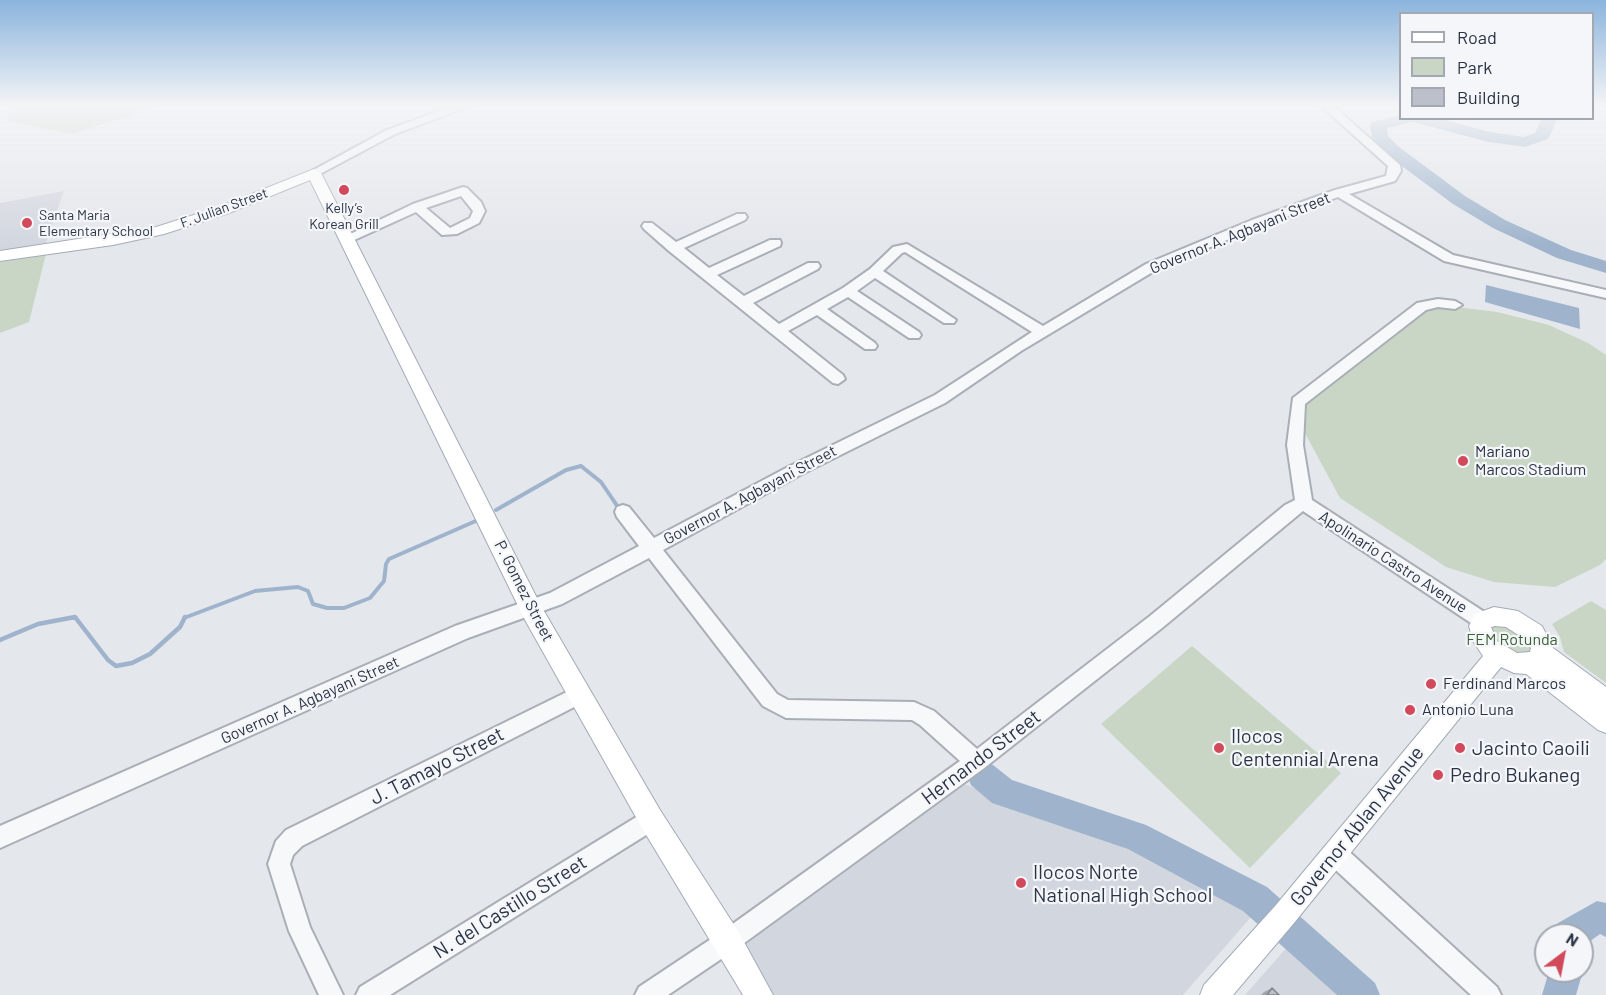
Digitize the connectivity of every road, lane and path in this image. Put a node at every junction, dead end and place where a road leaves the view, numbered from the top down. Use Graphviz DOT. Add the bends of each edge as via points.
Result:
graph roads {
  1 [pos="355,151"];
  2 [pos="1378,151"];
  3 [pos="314,173"];
  4 [pos="1339,193"];
  5 [pos="417,207"];
  6 [pos="741,217"];
  7 [pos="648,226"];
  8 [pos="348,238"];
  9 [pos="775,243"];
  10 [pos="674,248"];
  11 [pos="0,256"];
  12 [pos="813,266"];
  13 [pos="875,272"];
  14 [pos="707,274"];
  15 [pos="848,291"];
  16 [pos="1606,294"];
  17 [pos="742,303"];
  18 [pos="1455,304"];
  19 [pos="817,308"];
  20 [pos="949,320"];
  21 [pos="777,331"];
  22 [pos="1042,332"];
  23 [pos="914,335"];
  24 [pos="870,346"];
  25 [pos="838,379"];
  26 [pos="1304,502"];
  27 [pos="623,512"];
  28 [pos="651,548"];
  29 [pos="532,609"];
  30 [pos="1483,621"];
  31 [pos="1497,655"];
  32 [pos="1536,659"];
  33 [pos="579,695"];
  34 [pos="1606,701"];
  35 [pos="1606,722"];
  36 [pos="976,762"];
  37 [pos="651,819"];
  38 [pos="0,837"];
  39 [pos="1335,854"];
  40 [pos="729,941"];
  41 [pos="331,995"];
  42 [pos="368,995"];
  43 [pos="647,995"];
  44 [pos="759,995"];
  45 [pos="1214,995"];
  46 [pos="1489,995"];
  1 -- 3 [label="street, F. Julian Street"];
  2 -- 4 [label="street, Governor A. Agbayani Street" via="1394,165 1394,175 1387,181"];
  3 -- 8 [label="main road, P. Gomez Street"];
  3 -- 11 [label="main road, F. Julian Street" via="224,210 159,231"];
  4 -- 16 [label="street" via="1449,258"];
  4 -- 22 [label="street, Governor A. Agbayani Street" via="1151,267"];
  5 -- 8 [label="street"];
  6 -- 10 [label="street"];
  7 -- 10 [label="street"];
  8 -- 29 [label="main road, P. Gomez Street"];
  9 -- 14 [label="street"];
  10 -- 14 [label="street"];
  12 -- 17 [label="street"];
  13 -- 15 [label="street"];
  13 -- 20 [label="street"];
  13 -- 22 [label="street" via="898,250 907,248"];
  14 -- 17 [label="street"];
  15 -- 19 [label="street"];
  15 -- 23 [label="street"];
  17 -- 21 [label="street"];
  18 -- 26 [label="street" via="1422,306 1298,402 1294,445"];
  19 -- 21 [label="street"];
  19 -- 24 [label="street"];
  21 -- 25 [label="street"];
  22 -- 28 [label="street, Governor A. Agbayani Street" via="940,399 842,446"];
  26 -- 30 [label="street, Apolinario Castro Avenue"];
  26 -- 36 [label="street, Hernando Street"];
  27 -- 28 [label="street"];
  28 -- 29 [label="street, Governor A. Agbayani Street"];
  28 -- 36 [label="street" via="770,700 786,709 914,711"];
  29 -- 33 [label="main road, P. Gomez Street"];
  29 -- 38 [label="street, Governor A. Agbayani Street" via="462,632"];
  30 -- 31 [label="main road" via="1480,626 1484,641"];
  30 -- 32 [label="main road" via="1502,616 1519,621 1539,640"];
  31 -- 32 [label="main road" via="1514,663"];
  31 -- 39 [label="main road, Governor Ablan Avenue"];
  32 -- 34 [label="main road"];
  32 -- 35 [label="main road"];
  33 -- 37 [label="main road, P. Gomez Street"];
  33 -- 41 [label="street, J. Tamayo Street" via="294,838 284,849 279,864 300,931"];
  36 -- 40 [label="street, Hernando Street"];
  37 -- 40 [label="main road, P. Gomez Street"];
  37 -- 42 [label="street, N. del Castillo Street"];
  39 -- 45 [label="main road, Governor Ablan Avenue"];
  39 -- 46 [label="street"];
  40 -- 43 [label="street, Hernando Street"];
  40 -- 44 [label="main road, P. Gomez Street"];
}
